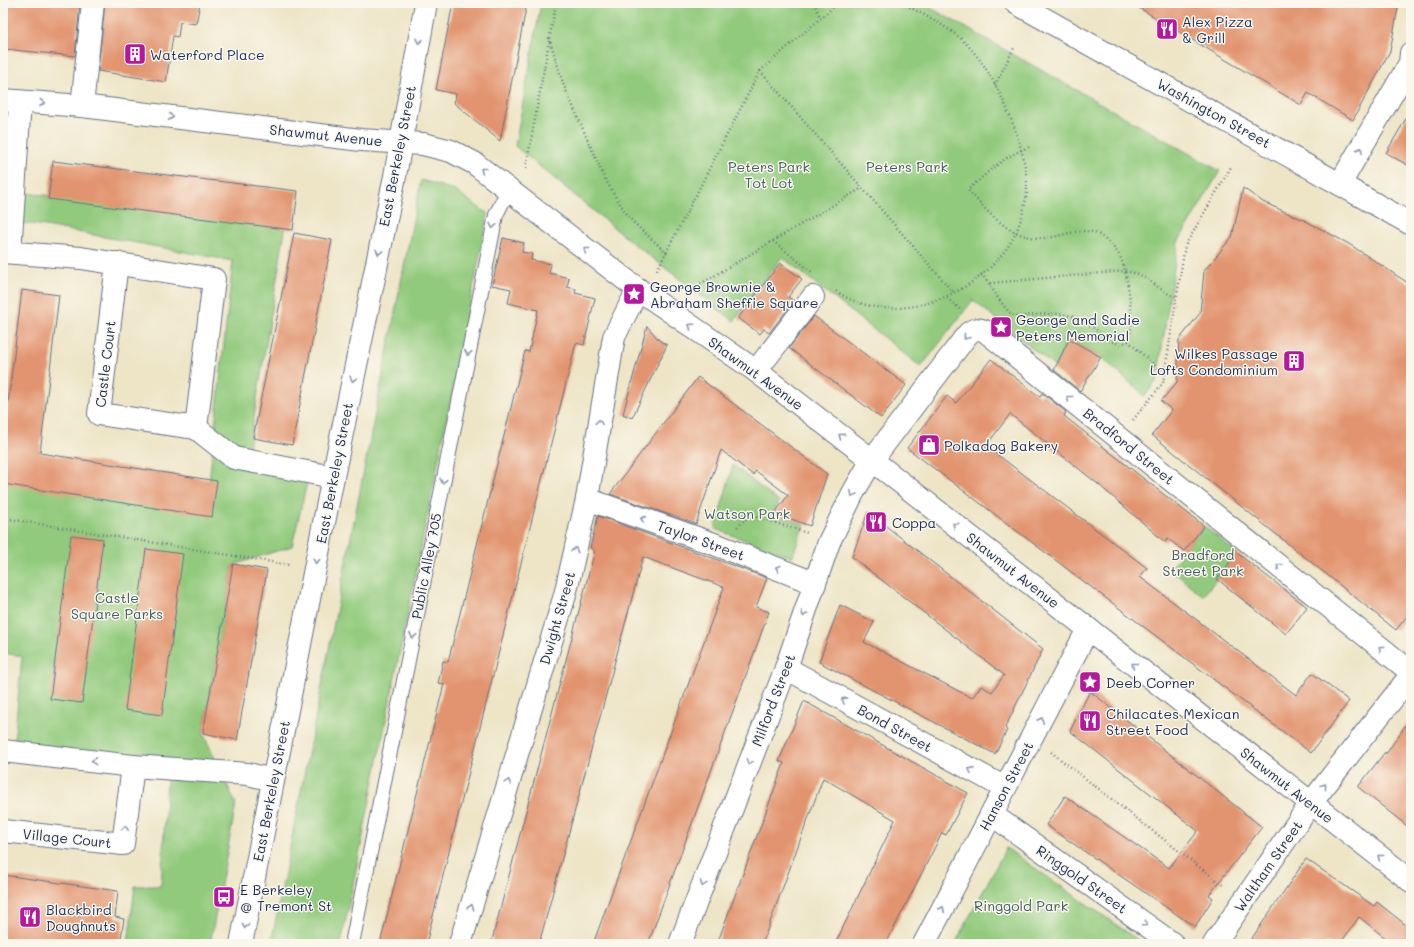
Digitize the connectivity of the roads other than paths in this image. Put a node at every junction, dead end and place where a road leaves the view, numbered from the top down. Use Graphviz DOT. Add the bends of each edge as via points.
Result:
graph roads {
  1 [pos="93,3"];
  2 [pos="426,3"];
  3 [pos="1016,3"];
  4 [pos="1411,53"];
  5 [pos="12,101"];
  6 [pos="82,106"];
  7 [pos="401,142"];
  8 [pos="1340,184"];
  9 [pos="508,190"];
  10 [pos="1411,224"];
  11 [pos="7,252"];
  12 [pos="117,263"];
  13 [pos="638,289"];
  14 [pos="813,297"];
  15 [pos="756,371"];
  16 [pos="196,428"];
  17 [pos="872,460"];
  18 [pos="333,477"];
  19 [pos="587,499"];
  20 [pos="814,583"];
  21 [pos="1088,629"];
  22 [pos="786,668"];
  23 [pos="1411,674"];
  24 [pos="3,751"];
  25 [pos="133,766"];
  26 [pos="273,780"];
  27 [pos="1005,788"];
  28 [pos="1311,803"];
  29 [pos="990,814"];
  30 [pos="3,831"];
  31 [pos="1411,882"];
  32 [pos="242,944"];
  33 [pos="352,944"];
  34 [pos="460,944"];
  35 [pos="680,944"];
  36 [pos="924,944"];
  37 [pos="1173,944"];
  38 [pos="1214,944"];
  1 -- 6 [label="street"];
  2 -- 7 [label="street, East Berkeley Street, one-way"];
  3 -- 8 [label="street, Washington Street"];
  8 -- 4 [label="street, one-way" via="1410,63"];
  5 -- 6 [label="street, Shawmut Avenue, one-way"];
  5 -- 11 [label="street"];
  6 -- 7 [label="street, Shawmut Avenue, one-way" via="360,140"];
  9 -- 7 [label="street, Shawmut Avenue, one-way" via="474,163 451,151 435,146"];
  7 -- 18 [label="street, East Berkeley Street, one-way"];
  8 -- 10 [label="street, Washington Street"];
  13 -- 9 [label="street, Shawmut Avenue, one-way"];
  9 -- 33 [label="lane, Public Alley 705, one-way" via="496,215"];
  11 -- 12 [label="street"];
  12 -- 16 [label="street" via="214,279"];
  12 -- 16 [label="street, Castle Court" via="99,414"];
  15 -- 13 [label="street, Shawmut Avenue, one-way"];
  19 -- 13 [label="street, Dwight Street, one-way" via="614,337"];
  14 -- 15 [label="street"];
  17 -- 15 [label="street, Shawmut Avenue, one-way"];
  16 -- 18 [label="street" via="234,458"];
  17 -- 20 [label="street, Milford Street, one-way" via="829,542"];
  21 -- 17 [label="street, Shawmut Avenue, one-way"];
  23 -- 17 [label="street, Bradford Street, one-way" via="981,329 967,334"];
  18 -- 26 [label="street, East Berkeley Street, one-way"];
  20 -- 19 [label="street, Taylor Street, one-way"];
  34 -- 19 [label="street, Dwight Street, one-way" via="565,595"];
  20 -- 22 [label="street, Milford Street, one-way"];
  27 -- 21 [label="street, Hanson Street, one-way"];
  28 -- 21 [label="street, Shawmut Avenue, one-way"];
  27 -- 22 [label="street, Bond Street, one-way"];
  22 -- 35 [label="street, Milford Street, one-way"];
  28 -- 23 [label="street, Waltham Street, one-way"];
  25 -- 24 [label="street, one-way"];
  25 -- 26 [label="street" via="248,774"];
  30 -- 25 [label="street, Village Court, one-way" via="123,844"];
  26 -- 32 [label="street, East Berkeley Street, one-way"];
  27 -- 29 [label="street, Hanson Street"];
  31 -- 28 [label="street, Shawmut Avenue, one-way"];
  28 -- 38 [label="street, Waltham Street"];
  36 -- 29 [label="street, Hanson Street, one-way"];
  29 -- 37 [label="street, Ringgold Street, one-way"];
}
